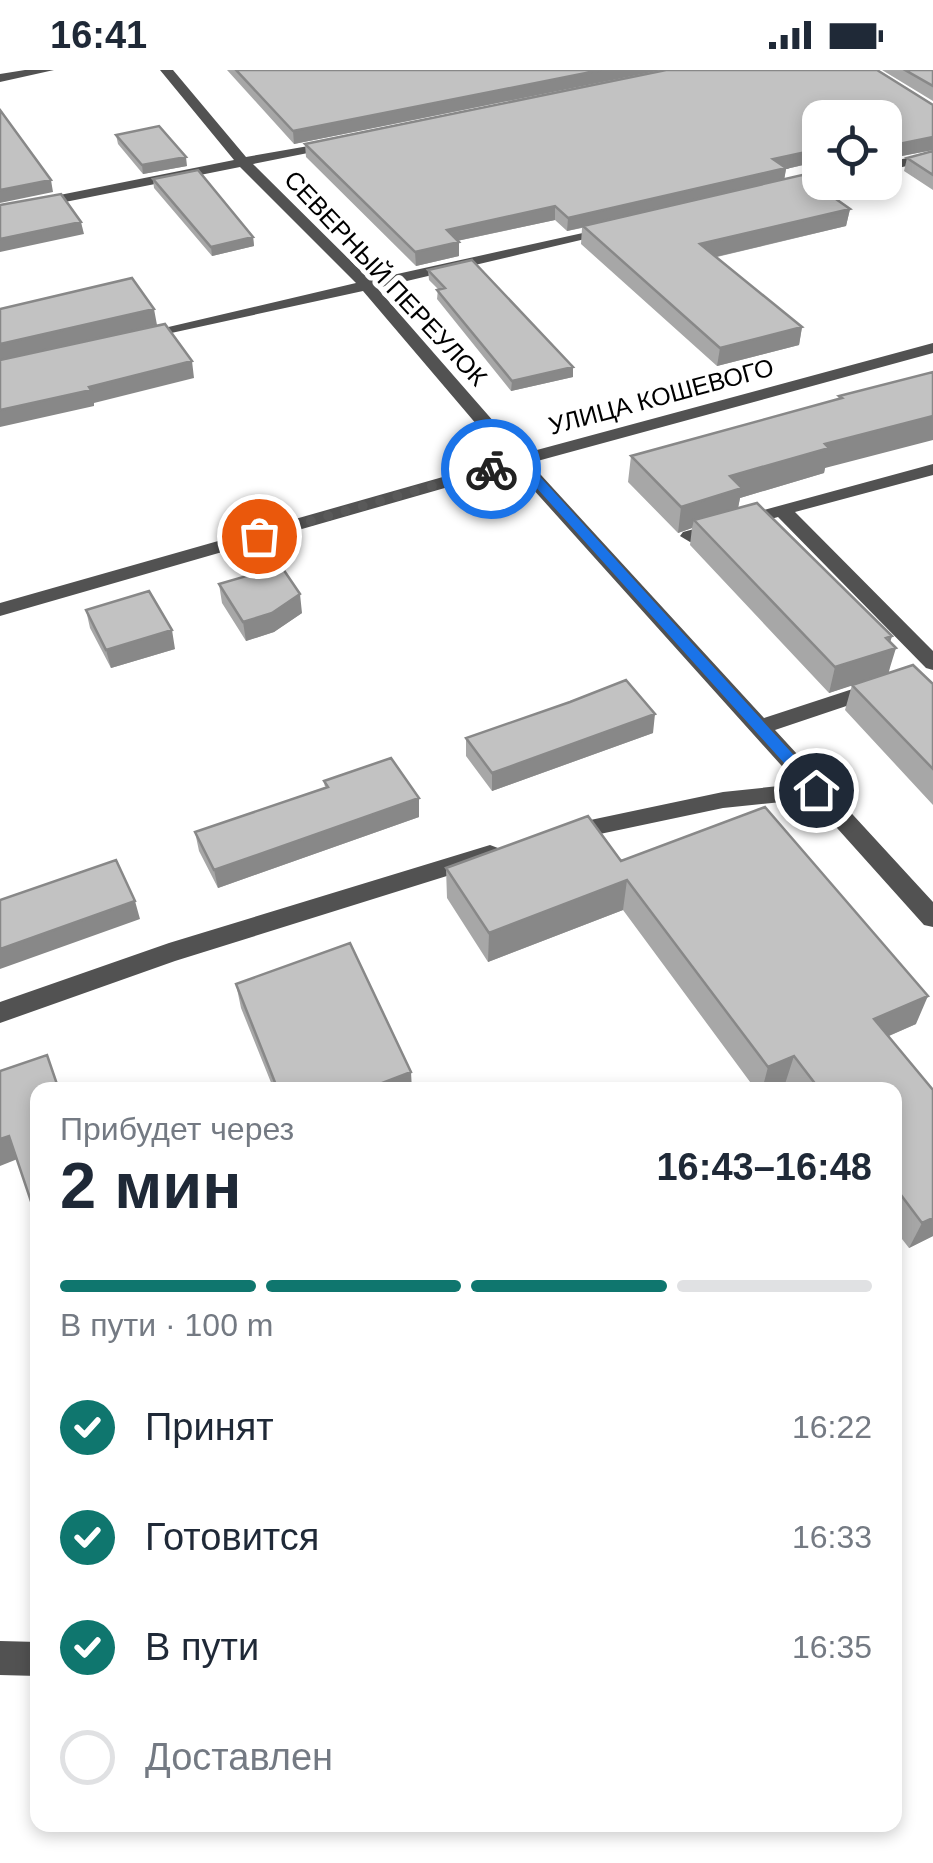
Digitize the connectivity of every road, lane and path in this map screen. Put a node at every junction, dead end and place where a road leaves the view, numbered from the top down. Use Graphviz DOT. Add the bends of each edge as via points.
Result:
graph roads {
  1 [pos="48,70"];
  2 [pos="166,70"];
  3 [pos="0,78"];
  4 [pos="358,139"];
  5 [pos="933,156"];
  6 [pos="244,162"];
  7 [pos="902,162"];
  8 [pos="802,186"];
  9 [pos="763,194"];
  10 [pos="0,211"];
  11 [pos="631,224"];
  12 [pos="366,285"];
  13 [pos="116,344"];
  14 [pos="933,348"];
  15 [pos="518,461"];
  16 [pos="933,469"];
  17 [pos="782,510"];
  18 [pos="690,536"];
  19 [pos="0,610"];
  20 [pos="920,672"];
  21 [pos="760,727"];
  22 [pos="816,790"];
  23 [pos="933,918"];
  24 [pos="0,1013"];
  25 [pos="0,1658"];
  26 [pos="30,1659"];
  1 -- 3 [label="street"];
  2 -- 6 [label="street, СЕВЕРНЫЙ ПЕРЕУЛОК"];
  4 -- 6 [label="street"];
  5 -- 7 [label="street"];
  6 -- 10 [label="street"];
  6 -- 12 [label="street, СЕВЕРНЫЙ ПЕРЕУЛОК"];
  8 -- 9 [label="street"];
  11 -- 12 [label="street"];
  12 -- 13 [label="street"];
  12 -- 15 [label="street, СЕВЕРНЫЙ ПЕРЕУЛОК"];
  14 -- 15 [label="street, УЛИЦА КОШЕВОГО"];
  15 -- 19 [label="street, УЛИЦА КОШЕВОГО"];
  15 -- 21 [label="street, СЕВЕРНЫЙ ПЕРЕУЛОК"];
  16 -- 17 [label="street"];
  17 -- 18 [label="street"];
  17 -- 20 [label="street"];
  20 -- 21 [label="street"];
  21 -- 22 [label="street, СЕВЕРНЫЙ ПЕРЕУЛОК"];
  22 -- 23 [label="street, СЕВЕРНЫЙ ПЕРЕУЛОК"];
  22 -- 24 [label="street" via="722,800 528,843 169,953"];
  25 -- 26 [label="street"];
}
